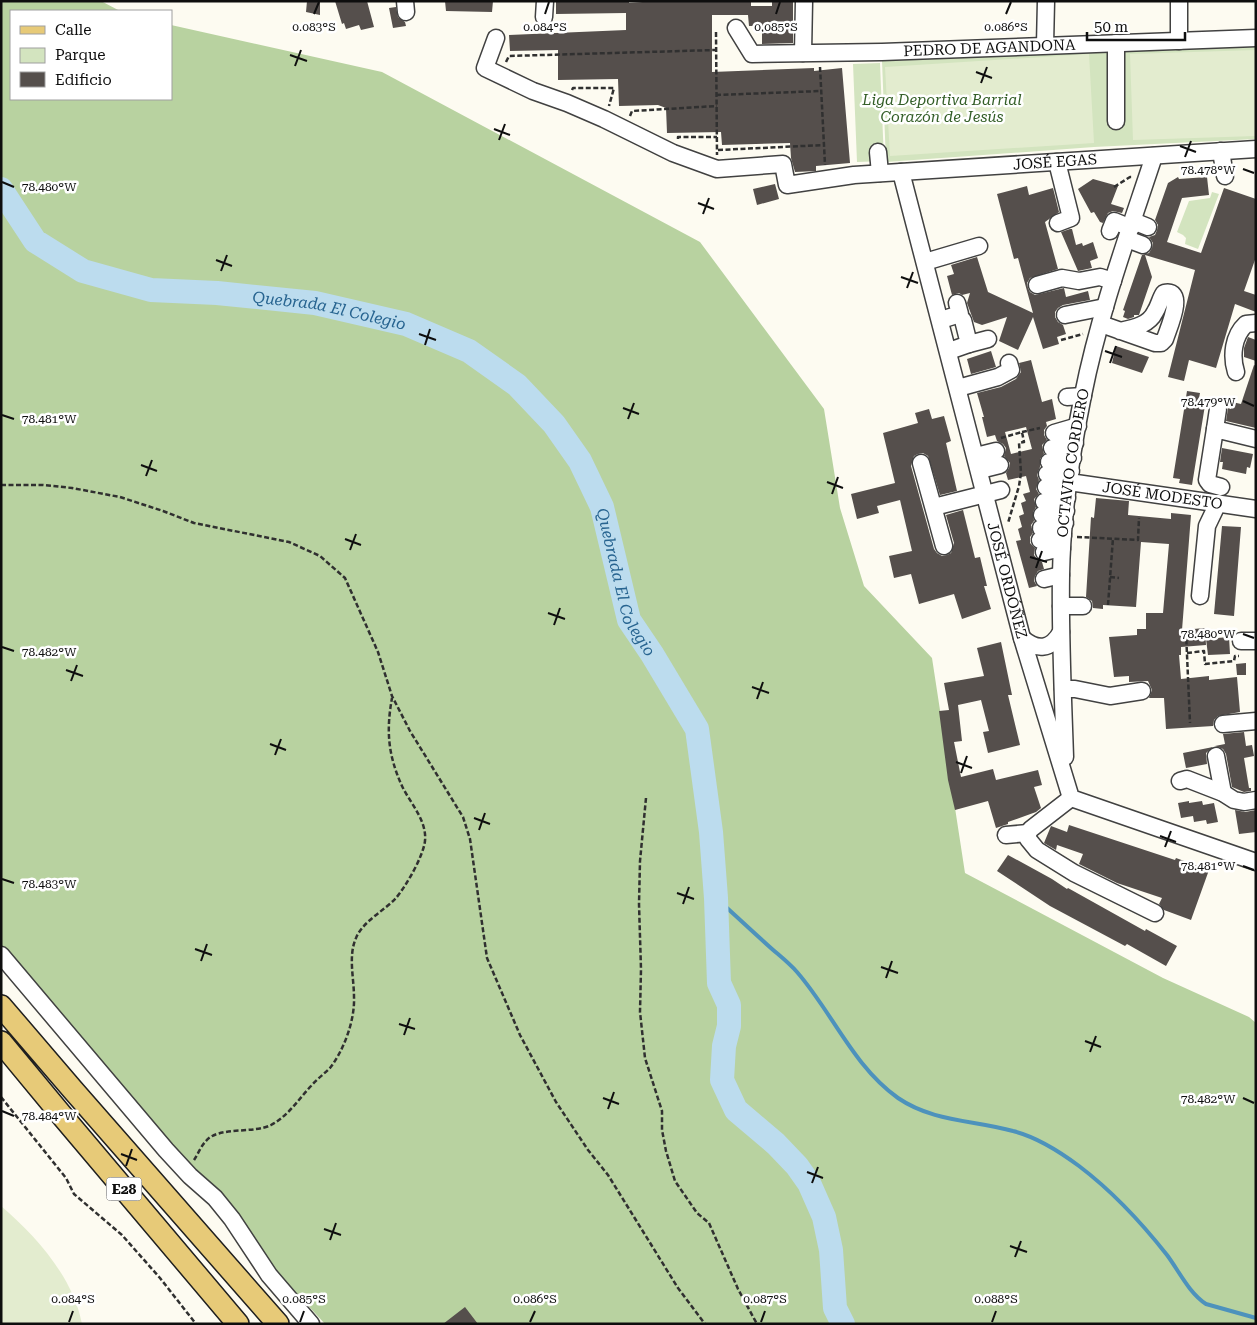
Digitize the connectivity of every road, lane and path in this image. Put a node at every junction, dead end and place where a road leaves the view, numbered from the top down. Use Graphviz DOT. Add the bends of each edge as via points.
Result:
graph roads {
  1 [pos="804,1"];
  2 [pos="1046,1"];
  3 [pos="1179,1"];
  4 [pos="736,28"];
  5 [pos="716,32"];
  6 [pos="496,38"];
  7 [pos="1256,38"];
  8 [pos="1179,41"];
  9 [pos="1116,43"];
  10 [pos="1045,45"];
  11 [pos="716,50"];
  12 [pos="802,53"];
  13 [pos="820,67"];
  14 [pos="502,75"];
  15 [pos="821,91"];
  16 [pos="716,95"];
  17 [pos="567,103"];
  18 [pos="717,106"];
  19 [pos="604,119"];
  20 [pos="1116,121"];
  21 [pos="625,130"];
  22 [pos="717,137"];
  23 [pos="824,145"];
  24 [pos="1256,149"];
  25 [pos="717,150"];
  26 [pos="1222,151"];
  27 [pos="878,152"];
  28 [pos="673,153"];
  29 [pos="1154,156"];
  30 [pos="1057,162"];
  31 [pos="717,169"];
  32 [pos="901,172"];
  33 [pos="880,173"];
  34 [pos="1225,176"];
  35 [pos="825,179"];
  36 [pos="1058,223"];
  37 [pos="1148,227"];
  38 [pos="1130,229"];
  39 [pos="1110,231"];
  40 [pos="1143,245"];
  41 [pos="979,246"];
  42 [pos="925,262"];
  43 [pos="1113,281"];
  44 [pos="1037,286"];
  45 [pos="957,303"];
  46 [pos="1066,317"];
  47 [pos="941,320"];
  48 [pos="963,320"];
  49 [pos="1256,323"];
  50 [pos="1106,324"];
  51 [pos="1061,340"];
  52 [pos="950,354"];
  53 [pos="1009,363"];
  54 [pos="1236,372"];
  55 [pos="958,388"];
  56 [pos="1218,409"];
  57 [pos="1078,426"];
  58 [pos="1215,429"];
  59 [pos="1022,432"];
  60 [pos="1256,439"];
  61 [pos="921,463"];
  62 [pos="990,473"];
  63 [pos="1,485"];
  64 [pos="1219,495"];
  65 [pos="1056,506"];
  66 [pos="934,507"];
  67 [pos="1256,509"];
  68 [pos="1139,518"];
  69 [pos="1113,538"];
  70 [pos="944,546"];
  71 [pos="1110,577"];
  72 [pos="1119,578"];
  73 [pos="1200,596"];
  74 [pos="1108,605"];
  75 [pos="1061,606"];
  76 [pos="1083,606"];
  77 [pos="1061,632"];
  78 [pos="1186,632"];
  79 [pos="1022,638"];
  80 [pos="1247,646"];
  81 [pos="1187,653"];
  82 [pos="1062,689"];
  83 [pos="1142,691"];
  84 [pos="392,696"];
  85 [pos="1256,721"];
  86 [pos="1190,723"];
  87 [pos="1223,724"];
  88 [pos="1216,756"];
  89 [pos="1065,779"];
  90 [pos="1180,781"];
  91 [pos="1223,793"];
  92 [pos="646,798"];
  93 [pos="1071,798"];
  94 [pos="1256,800"];
  95 [pos="1028,834"];
  96 [pos="1006,835"];
  97 [pos="1256,862"];
  98 [pos="1155,913"];
  99 [pos="1,955"];
  100 [pos="1,1006"];
  101 [pos="1,1042"];
  102 [pos="1,1097"];
  103 [pos="187,1173"];
  104 [pos="196,1324"];
  105 [pos="238,1324"];
  106 [pos="278,1324"];
  107 [pos="311,1324"];
  108 [pos="704,1324"];
  109 [pos="757,1324"];
  1 -- 12 [label="street"];
  2 -- 10 [label="street"];
  3 -- 8 [label="street"];
  4 -- 12 [label="street, PEDRO DE AGANDONA" via="752,54"];
  5 -- 11 [label="path"];
  6 -- 14 [label="street" via="485,68"];
  7 -- 8 [label="street, PEDRO DE AGANDONA"];
  8 -- 9 [label="street, PEDRO DE AGANDONA"];
  9 -- 10 [label="street, PEDRO DE AGANDONA"];
  9 -- 20 [label="street"];
  10 -- 12 [label="street, PEDRO DE AGANDONA"];
  11 -- 14 [label="path" via="509,56"];
  11 -- 16 [label="path"];
  13 -- 15 [label="path"];
  14 -- 17 [label="street"];
  15 -- 16 [label="path"];
  15 -- 23 [label="path"];
  16 -- 18 [label="path"];
  17 -- 19 [label="street"];
  17 -- 19 [label="path" via="573,88 614,88"];
  18 -- 21 [label="path" via="632,111"];
  18 -- 22 [label="path"];
  19 -- 21 [label="street"];
  21 -- 28 [label="street"];
  22 -- 25 [label="path"];
  22 -- 28 [label="path" via="678,137"];
  23 -- 25 [label="path"];
  23 -- 35 [label="path"];
  24 -- 26 [label="street, JOSÉ EGAS"];
  25 -- 31 [label="path"];
  26 -- 29 [label="street, JOSÉ EGAS"];
  26 -- 34 [label="street"];
  27 -- 33 [label="street"];
  28 -- 31 [label="street"];
  29 -- 30 [label="street, JOSÉ EGAS"];
  29 -- 38 [label="street, OCTAVIO CORDERO"];
  30 -- 32 [label="street, JOSÉ EGAS"];
  30 -- 36 [label="street" via="1071,218"];
  31 -- 35 [label="street, JOSÉ EGAS" via="782,164 787,185"];
  32 -- 33 [label="street, JOSÉ EGAS"];
  32 -- 42 [label="street, JOSÉ ORDÓÑEZ"];
  33 -- 35 [label="street, JOSÉ EGAS"];
  37 -- 38 [label="street"];
  38 -- 39 [label="street" via="1114,221"];
  38 -- 40 [label="street"];
  38 -- 43 [label="street, OCTAVIO CORDERO"];
  41 -- 42 [label="street"];
  42 -- 47 [label="street, JOSÉ ORDÓÑEZ"];
  43 -- 44 [label="street" via="1062,278"];
  43 -- 50 [label="street, OCTAVIO CORDERO"];
  45 -- 47 [label="street" via="960,314"];
  46 -- 50 [label="street" via="1087,314"];
  47 -- 52 [label="street, JOSÉ ORDÓÑEZ"];
  48 -- 52 [label="street" via="979,345"];
  49 -- 54 [label="street" via="1246,324 1240,330 1232,358"];
  50 -- 51 [label="path"];
  50 -- 57 [label="street, OCTAVIO CORDERO" via="1075,397"];
  52 -- 55 [label="street, JOSÉ ORDÓÑEZ"];
  53 -- 55 [label="street" via="1011,370"];
  55 -- 62 [label="street, JOSÉ ORDÓÑEZ"];
  56 -- 58 [label="street"];
  57 -- 65 [label="street, OCTAVIO CORDERO"];
  57 -- 65 [label="street"];
  58 -- 60 [label="street"];
  58 -- 64 [label="street" via="1207,480"];
  59 -- 65 [label="path"];
  61 -- 66 [label="street"];
  62 -- 66 [label="street"];
  62 -- 79 [label="street, JOSÉ ORDÓÑEZ"];
  63 -- 84 [label="path" via="52,486 120,497 194,523 289,542 320,556 345,578 378,652"];
  64 -- 65 [label="street, JOSÉ MODESTO"];
  64 -- 67 [label="street, JOSÉ MODESTO"];
  64 -- 73 [label="street" via="1207,526"];
  65 -- 69 [label="path"];
  65 -- 75 [label="street, OCTAVIO CORDERO"];
  66 -- 70 [label="street"];
  68 -- 69 [label="path" via="1138,540"];
  69 -- 71 [label="path"];
  71 -- 72 [label="path"];
  71 -- 74 [label="path"];
  75 -- 76 [label="street"];
  75 -- 77 [label="street, OCTAVIO CORDERO"];
  77 -- 79 [label="street" via="1050,645 1037,646"];
  77 -- 82 [label="street, OCTAVIO CORDERO"];
  78 -- 81 [label="path"];
  79 -- 89 [label="street, JOSÉ ORDÓÑEZ"];
  80 -- 81 [label="path" via="1234,656 1234,661 1205,664 1204,651"];
  81 -- 86 [label="path"];
  82 -- 83 [label="street" via="1110,696"];
  82 -- 89 [label="street, OCTAVIO CORDERO"];
  84 -- 103 [label="path" via="388,734 391,755 401,784 416,809 425,842 418,862 396,898 357,934 353,946 353,1012 340,1054 283,1118 269,1126 206,1139"];
  84 -- 108 [label="path" via="463,817 470,839 487,958 520,1035 556,1102 608,1175"];
  85 -- 87 [label="street"];
  88 -- 91 [label="street"];
  89 -- 93 [label="street, JOSÉ ORDÓÑEZ"];
  90 -- 91 [label="street" via="1187,779"];
  91 -- 94 [label="street" via="1234,800"];
  92 -- 109 [label="path" via="639,904 640,1012 645,1058 662,1111 662,1130 675,1181 697,1213 708,1222"];
  93 -- 95 [label="street"];
  93 -- 97 [label="street"];
  95 -- 96 [label="street"];
  95 -- 98 [label="street" via="1028,839 1038,850 1059,864"];
  99 -- 103 [label="street"];
  100 -- 106 [label="main road, E28"];
  101 -- 105 [label="main road, E28"];
  102 -- 104 [label="path" via="66,1178 74,1194 122,1236"];
  103 -- 107 [label="street" via="215,1198 270,1275"];
}
